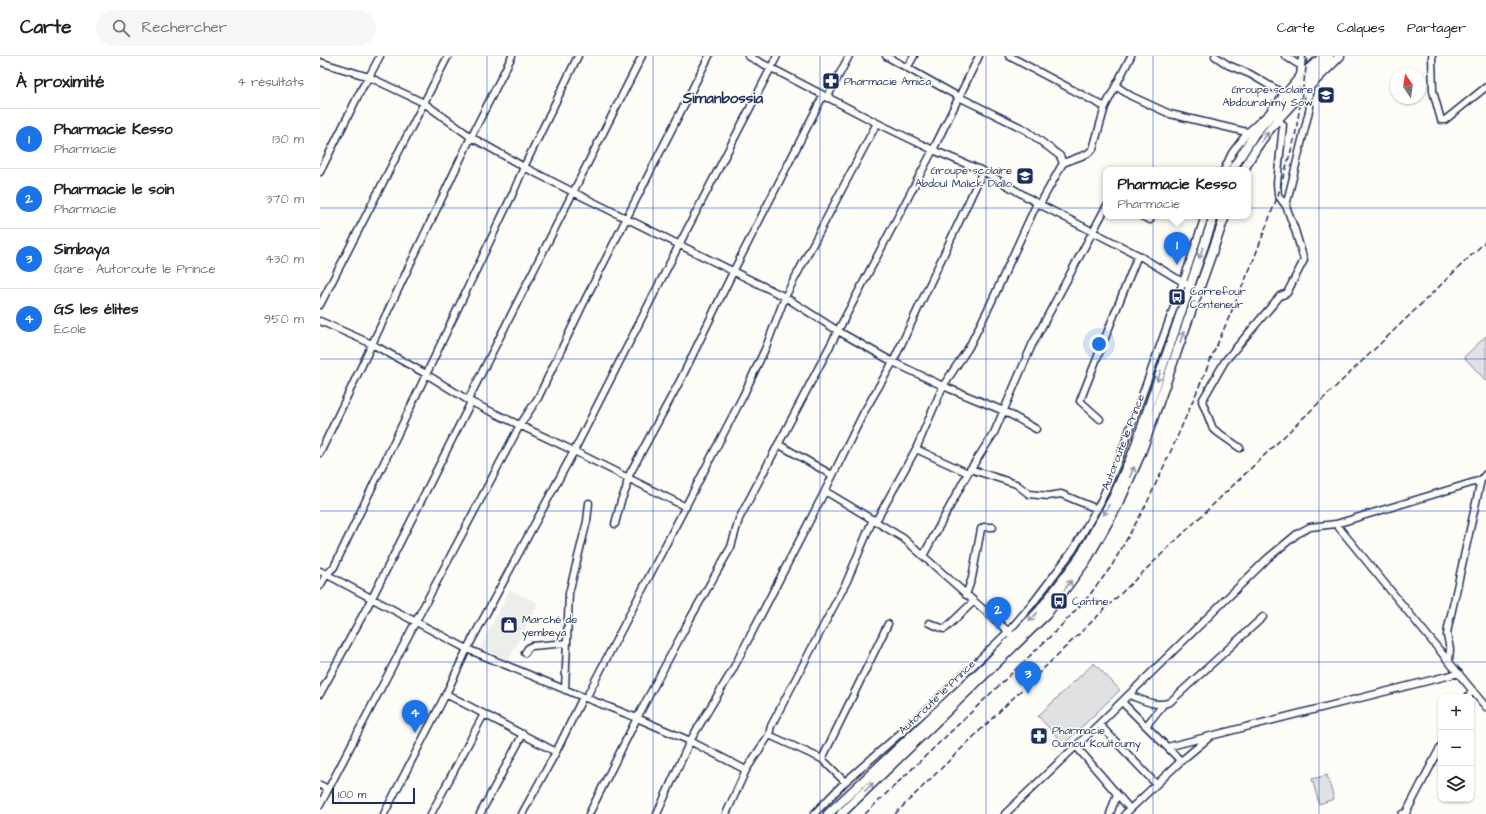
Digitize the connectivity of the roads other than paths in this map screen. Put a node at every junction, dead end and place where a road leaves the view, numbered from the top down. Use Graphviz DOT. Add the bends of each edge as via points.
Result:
graph roads {
  1 [pos="380,56"];
  2 [pos="448,56"];
  3 [pos="512,56"];
  4 [pos="578,56"];
  5 [pos="642,56"];
  6 [pos="709,56"];
  7 [pos="748,56"];
  8 [pos="777,56"];
  9 [pos="849,56"];
  10 [pos="886,56"];
  11 [pos="914,56"];
  12 [pos="979,56"];
  13 [pos="1009,56"];
  14 [pos="1131,56"];
  15 [pos="1215,56"];
  16 [pos="1285,56"];
  17 [pos="1302,56"];
  18 [pos="1322,56"];
  19 [pos="1329,56"];
  20 [pos="1340,56"];
  21 [pos="1432,56"];
  22 [pos="320,62"];
  23 [pos="1301,66"];
  24 [pos="770,68"];
  25 [pos="907,68"];
  26 [pos="1301,74"];
  27 [pos="370,77"];
  28 [pos="1116,86"];
  29 [pos="1310,87"];
  30 [pos="1486,87"];
  31 [pos="1296,91"];
  32 [pos="1284,94"];
  33 [pos="959,96"];
  34 [pos="825,97"];
  35 [pos="424,103"];
  36 [pos="1105,107"];
  37 [pos="1278,120"];
  38 [pos="877,123"];
  39 [pos="1251,133"];
  40 [pos="471,137"];
  41 [pos="933,150"];
  42 [pos="1063,163"];
  43 [pos="524,167"];
  44 [pos="1225,167"];
  45 [pos="1234,167"];
  46 [pos="1246,167"];
  47 [pos="983,171"];
  48 [pos="320,172"];
  49 [pos="573,192"];
  50 [pos="1039,204"];
  51 [pos="1286,206"];
  52 [pos="1103,213"];
  53 [pos="627,219"];
  54 [pos="1204,219"];
  55 [pos="1213,219"];
  56 [pos="1224,219"];
  57 [pos="1093,231"];
  58 [pos="679,245"];
  59 [pos="1138,255"];
  60 [pos="733,272"];
  61 [pos="1186,284"];
  62 [pos="785,297"];
  63 [pos="320,305"];
  64 [pos="320,322"];
  65 [pos="838,331"];
  66 [pos="372,344"];
  67 [pos="893,362"];
  68 [pos="426,374"];
  69 [pos="943,386"];
  70 [pos="469,401"];
  71 [pos="1004,411"];
  72 [pos="1100,419"];
  73 [pos="520,425"];
  74 [pos="1036,429"];
  75 [pos="778,444"];
  76 [pos="1240,448"];
  77 [pos="916,449"];
  78 [pos="574,451"];
  79 [pos="320,453"];
  80 [pos="969,471"];
  81 [pos="1486,474"];
  82 [pos="832,475"];
  83 [pos="628,477"];
  84 [pos="1481,480"];
  85 [pos="825,491"];
  86 [pos="589,503"];
  87 [pos="686,507"];
  88 [pos="1097,509"];
  89 [pos="874,520"];
  90 [pos="615,524"];
  91 [pos="1336,524"];
  92 [pos="993,527"];
  93 [pos="922,556"];
  94 [pos="320,571"];
  95 [pos="326,575"];
  96 [pos="320,586"];
  97 [pos="966,595"];
  98 [pos="372,598"];
  99 [pos="974,601"];
  100 [pos="1263,617"];
  101 [pos="416,621"];
  102 [pos="929,623"];
  103 [pos="888,624"];
  104 [pos="1011,634"];
  105 [pos="567,643"];
  106 [pos="468,649"];
  107 [pos="525,653"];
  108 [pos="1449,660"];
  109 [pos="1459,673"];
  110 [pos="565,690"];
  111 [pos="1472,690"];
  112 [pos="320,694"];
  113 [pos="446,694"];
  114 [pos="1470,694"];
  115 [pos="1129,695"];
  116 [pos="584,698"];
  117 [pos="1122,702"];
  118 [pos="1485,704"];
  119 [pos="1163,706"];
  120 [pos="931,712"];
  121 [pos="484,714"];
  122 [pos="637,718"];
  123 [pos="1100,724"];
  124 [pos="1146,726"];
  125 [pos="522,734"];
  126 [pos="769,735"];
  127 [pos="1213,735"];
  128 [pos="690,741"];
  129 [pos="1076,746"];
  130 [pos="1167,747"];
  131 [pos="556,752"];
  132 [pos="1438,752"];
  133 [pos="822,759"];
  134 [pos="1181,761"];
  135 [pos="746,770"];
  136 [pos="845,782"];
  137 [pos="1156,784"];
  138 [pos="320,785"];
  139 [pos="328,789"];
  140 [pos="1117,794"];
  141 [pos="320,805"];
  142 [pos="1130,809"];
  143 [pos="384,814"];
  144 [pos="431,814"];
  145 [pos="480,814"];
  146 [pos="522,814"];
  147 [pos="589,814"];
  148 [pos="657,814"];
  149 [pos="726,814"];
  150 [pos="814,814"];
  151 [pos="828,814"];
  152 [pos="841,814"];
  153 [pos="1005,814"];
  154 [pos="1110,814"];
  155 [pos="1125,814"];
  156 [pos="1402,814"];
  1 -- 27 [label="street"];
  2 -- 35 [label="street"];
  3 -- 40 [label="street"];
  4 -- 43 [label="street"];
  5 -- 49 [label="street"];
  6 -- 53 [label="street"];
  7 -- 24 [label="street"];
  8 -- 24 [label="street"];
  9 -- 34 [label="street"];
  10 -- 25 [label="street"];
  11 -- 25 [label="street"];
  12 -- 33 [label="street"];
  13 -- 36 [label="street"];
  14 -- 28 [label="street"];
  15 -- 32 [label="street"];
  16 -- 23 [label="street"];
  17 -- 23 [label="street"];
  18 -- 26 [label="street"];
  19 -- 31 [label="main road"];
  20 -- 29 [label="main road"];
  21 -- 30 [label="street" via="1433,91 1441,120 1445,120"];
  22 -- 27 [label="street"];
  23 -- 26 [label="street"];
  24 -- 34 [label="street"];
  24 -- 58 [label="street"];
  25 -- 33 [label="street"];
  26 -- 31 [label="street"];
  26 -- 32 [label="street"];
  27 -- 35 [label="street"];
  27 -- 48 [label="street"];
  28 -- 36 [label="street"];
  28 -- 39 [label="street" via="1170,114"];
  29 -- 37 [label="main road"];
  29 -- 51 [label="street" via="1310,107"];
  31 -- 39 [label="main road"];
  32 -- 39 [label="street"];
  33 -- 41 [label="street"];
  33 -- 42 [label="street" via="1026,130 1060,156"];
  34 -- 38 [label="street"];
  34 -- 60 [label="street"];
  35 -- 40 [label="street"];
  35 -- 63 [label="street"];
  36 -- 42 [label="street" via="1093,149"];
  46 -- 37 [label="main road, one-way"];
  37 -- 51 [label="street" via="1283,125 1278,195"];
  38 -- 41 [label="street"];
  38 -- 62 [label="street"];
  39 -- 44 [label="street" via="1232,152"];
  39 -- 45 [label="main road"];
  40 -- 43 [label="street"];
  40 -- 66 [label="street"];
  41 -- 47 [label="street"];
  41 -- 65 [label="street"];
  42 -- 50 [label="street"];
  43 -- 49 [label="street"];
  43 -- 68 [label="street"];
  47 -- 50 [label="street"];
  47 -- 67 [label="street"];
  49 -- 53 [label="street"];
  49 -- 70 [label="street"];
  50 -- 57 [label="street"];
  50 -- 69 [label="street" via="969,347"];
  51 -- 76 [label="street" via="1304,260 1287,293 1280,296 1225,361 1202,401 1213,429"];
  52 -- 57 [label="street"];
  53 -- 58 [label="street"];
  53 -- 73 [label="street" via="538,398"];
  54 -- 61 [label="street"];
  55 -- 61 [label="main road, Autoroute le Prince, one-way"];
  152 -- 56 [label="main road, Autoroute le Prince, one-way" via="1046,615 1086,561 1120,501 1141,453"];
  57 -- 59 [label="street"];
  57 -- 71 [label="street" via="1032,345"];
  58 -- 60 [label="street"];
  58 -- 78 [label="street"];
  59 -- 61 [label="street"];
  59 -- 72 [label="street" via="1080,401"];
  60 -- 62 [label="street"];
  60 -- 83 [label="street" via="681,379"];
  61 -- 88 [label="street" via="1119,459"];
  61 -- 104 [label="main road, Autoroute le Prince, one-way" via="1134,450 1113,498 1080,557 1040,610"];
  62 -- 65 [label="street"];
  62 -- 87 [label="street" via="763,354"];
  64 -- 66 [label="street"];
  65 -- 67 [label="street"];
  65 -- 75 [label="street"];
  66 -- 68 [label="street"];
  66 -- 79 [label="street"];
  67 -- 69 [label="street"];
  67 -- 82 [label="street"];
  68 -- 70 [label="street"];
  68 -- 95 [label="street" via="334,567"];
  69 -- 71 [label="street"];
  69 -- 77 [label="street"];
  70 -- 73 [label="street"];
  70 -- 98 [label="street"];
  71 -- 74 [label="street"];
  71 -- 80 [label="street" via="994,433"];
  73 -- 78 [label="street"];
  73 -- 101 [label="street"];
  75 -- 82 [label="street"];
  75 -- 122 [label="street" via="739,519 731,547"];
  77 -- 80 [label="street"];
  77 -- 89 [label="street"];
  78 -- 83 [label="street"];
  78 -- 106 [label="street"];
  80 -- 88 [label="street" via="1016,484 1030,494 1061,494"];
  80 -- 93 [label="street"];
  81 -- 84 [label="street"];
  82 -- 85 [label="street"];
  83 -- 87 [label="street"];
  83 -- 90 [label="street"];
  84 -- 91 [label="street"];
  84 -- 108 [label="street" via="1448,628"];
  85 -- 89 [label="street"];
  85 -- 128 [label="street" via="732,671"];
  86 -- 105 [label="street" via="569,593"];
  87 -- 116 [label="street"];
  88 -- 104 [label="street" via="1073,550"];
  89 -- 93 [label="street" via="902,538"];
  89 -- 126 [label="street" via="847,581 771,726"];
  91 -- 108 [label="street"];
  91 -- 115 [label="street" via="1310,527 1297,534 1268,558"];
  92 -- 97 [label="street" via="981,529 972,578"];
  93 -- 97 [label="street"];
  94 -- 95 [label="street"];
  95 -- 96 [label="street"];
  95 -- 98 [label="street"];
  97 -- 99 [label="street"];
  98 -- 101 [label="street"];
  98 -- 112 [label="street"];
  99 -- 102 [label="street" via="944,629"];
  99 -- 104 [label="street"];
  100 -- 119 [label="street"];
  101 -- 106 [label="street"];
  101 -- 139 [label="street"];
  103 -- 133 [label="street"];
  104 -- 120 [label="main road, Autoroute le Prince"];
  105 -- 107 [label="street" via="532,646"];
  105 -- 110 [label="street"];
  106 -- 110 [label="street"];
  106 -- 113 [label="street"];
  108 -- 109 [label="street"];
  109 -- 111 [label="street"];
  109 -- 127 [label="street"];
  110 -- 116 [label="street"];
  111 -- 114 [label="street"];
  111 -- 118 [label="street"];
  113 -- 121 [label="street"];
  113 -- 143 [label="street"];
  115 -- 117 [label="street"];
  115 -- 119 [label="street"];
  116 -- 122 [label="street"];
  116 -- 131 [label="street"];
  117 -- 123 [label="street"];
  117 -- 124 [label="street"];
  119 -- 124 [label="street"];
  120 -- 136 [label="street"];
  120 -- 151 [label="main road, Autoroute le Prince"];
  121 -- 125 [label="street"];
  121 -- 144 [label="street"];
  122 -- 128 [label="street"];
  122 -- 147 [label="street"];
  123 -- 129 [label="street"];
  123 -- 137 [label="street"];
  124 -- 130 [label="street"];
  125 -- 131 [label="street"];
  125 -- 145 [label="street"];
  126 -- 133 [label="street"];
  126 -- 135 [label="street"];
  127 -- 130 [label="street"];
  127 -- 134 [label="street"];
  128 -- 135 [label="street"];
  128 -- 148 [label="street"];
  129 -- 140 [label="street"];
  129 -- 153 [label="street"];
  130 -- 134 [label="street"];
  131 -- 146 [label="street"];
  132 -- 156 [label="street" via="1406,813"];
  133 -- 136 [label="street"];
  134 -- 137 [label="street"];
  135 -- 149 [label="street"];
  136 -- 150 [label="street"];
  137 -- 142 [label="street"];
  138 -- 139 [label="street"];
  139 -- 141 [label="street"];
  140 -- 142 [label="street"];
  140 -- 154 [label="street"];
  142 -- 155 [label="street"];
}
